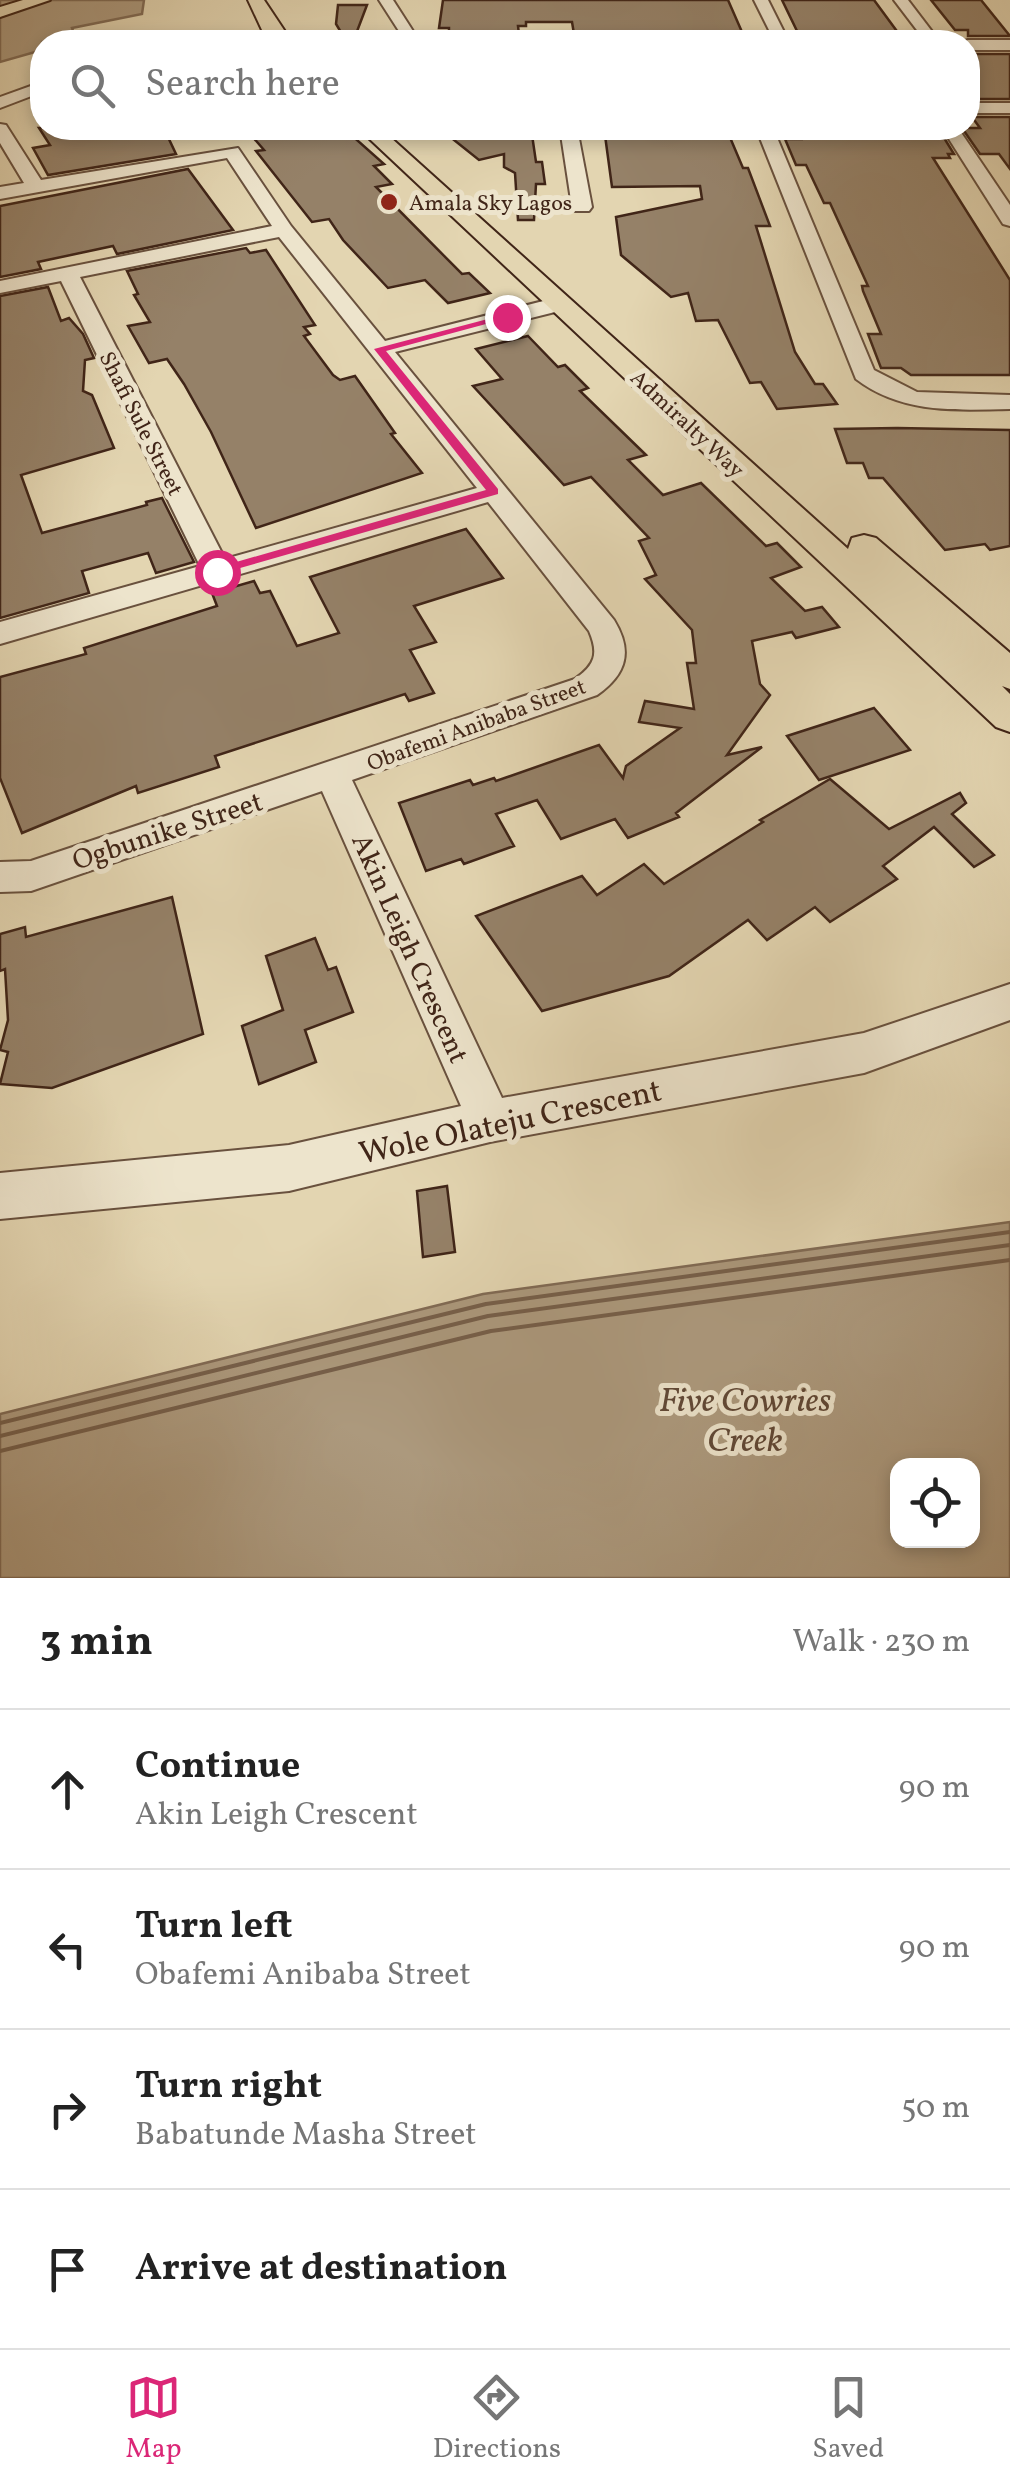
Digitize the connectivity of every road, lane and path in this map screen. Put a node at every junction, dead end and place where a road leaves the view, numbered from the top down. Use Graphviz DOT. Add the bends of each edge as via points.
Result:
graph roads {
  1 [pos="20,0"];
  2 [pos="42,0"];
  3 [pos="256,0"];
  4 [pos="276,0"];
  5 [pos="386,0"];
  6 [pos="761,0"];
  7 [pos="901,0"];
  8 [pos="0,9"];
  9 [pos="271,30"];
  10 [pos="294,30"];
  11 [pos="405,30"];
  12 [pos="776,30"];
  13 [pos="924,30"];
  14 [pos="980,45"];
  15 [pos="1010,45"];
  16 [pos="30,92"];
  17 [pos="0,103"];
  18 [pos="980,108"];
  19 [pos="1010,108"];
  20 [pos="0,128"];
  21 [pos="381,140"];
  22 [pos="406,140"];
  23 [pos="570,140"];
  24 [pos="769,140"];
  25 [pos="958,140"];
  26 [pos="36,186"];
  27 [pos="0,192"];
  28 [pos="582,207"];
  29 [pos="1010,220"];
  30 [pos="284,230"];
  31 [pos="68,274"];
  32 [pos="0,288"];
  33 [pos="559,304"];
  34 [pos="379,349"];
  35 [pos="1010,402"];
  36 [pos="494,492"];
  37 [pos="217,572"];
  38 [pos="0,633"];
  39 [pos="1010,675"];
  40 [pos="1010,717"];
  41 [pos="332,775"];
  42 [pos="0,877"];
  43 [pos="1010,1002"];
  44 [pos="490,1121"];
  45 [pos="0,1196"];
  1 -- 8 [label="main road"];
  2 -- 8 [label="main road"];
  3 -- 9 [label="main road"];
  4 -- 10 [label="main road"];
  5 -- 11 [label="street"];
  6 -- 12 [label="street"];
  7 -- 13 [label="street"];
  14 -- 15 [label="street"];
  16 -- 17 [label="street"];
  18 -- 19 [label="street"];
  20 -- 26 [label="street"];
  21 -- 33 [label="main road, Admiralty Way"];
  22 -- 39 [label="main road, Admiralty Way"];
  23 -- 28 [label="street"];
  24 -- 35 [label="street" via="864,374 902,399"];
  25 -- 29 [label="street"];
  26 -- 27 [label="street"];
  26 -- 30 [label="street, Obafemi Anibaba Street" via="227,146"];
  30 -- 31 [label="street"];
  30 -- 34 [label="street, Obafemi Anibaba Street"];
  31 -- 32 [label="street"];
  31 -- 37 [label="street, Shafi Sule Street"];
  33 -- 34 [label="street"];
  33 -- 40 [label="main road, Admiralty Way"];
  34 -- 36 [label="street, Obafemi Anibaba Street"];
  36 -- 37 [label="street"];
  36 -- 41 [label="street, Obafemi Anibaba Street" via="603,627 612,644 606,674 586,687"];
  37 -- 38 [label="street"];
  41 -- 42 [label="street, Ogbunike Street" via="32,876"];
  41 -- 44 [label="street, Akin Leigh Crescent"];
  43 -- 44 [label="street, Wole Olateju Crescent" via="864,1053"];
  44 -- 45 [label="street, Wole Olateju Crescent" via="290,1168"];
}
